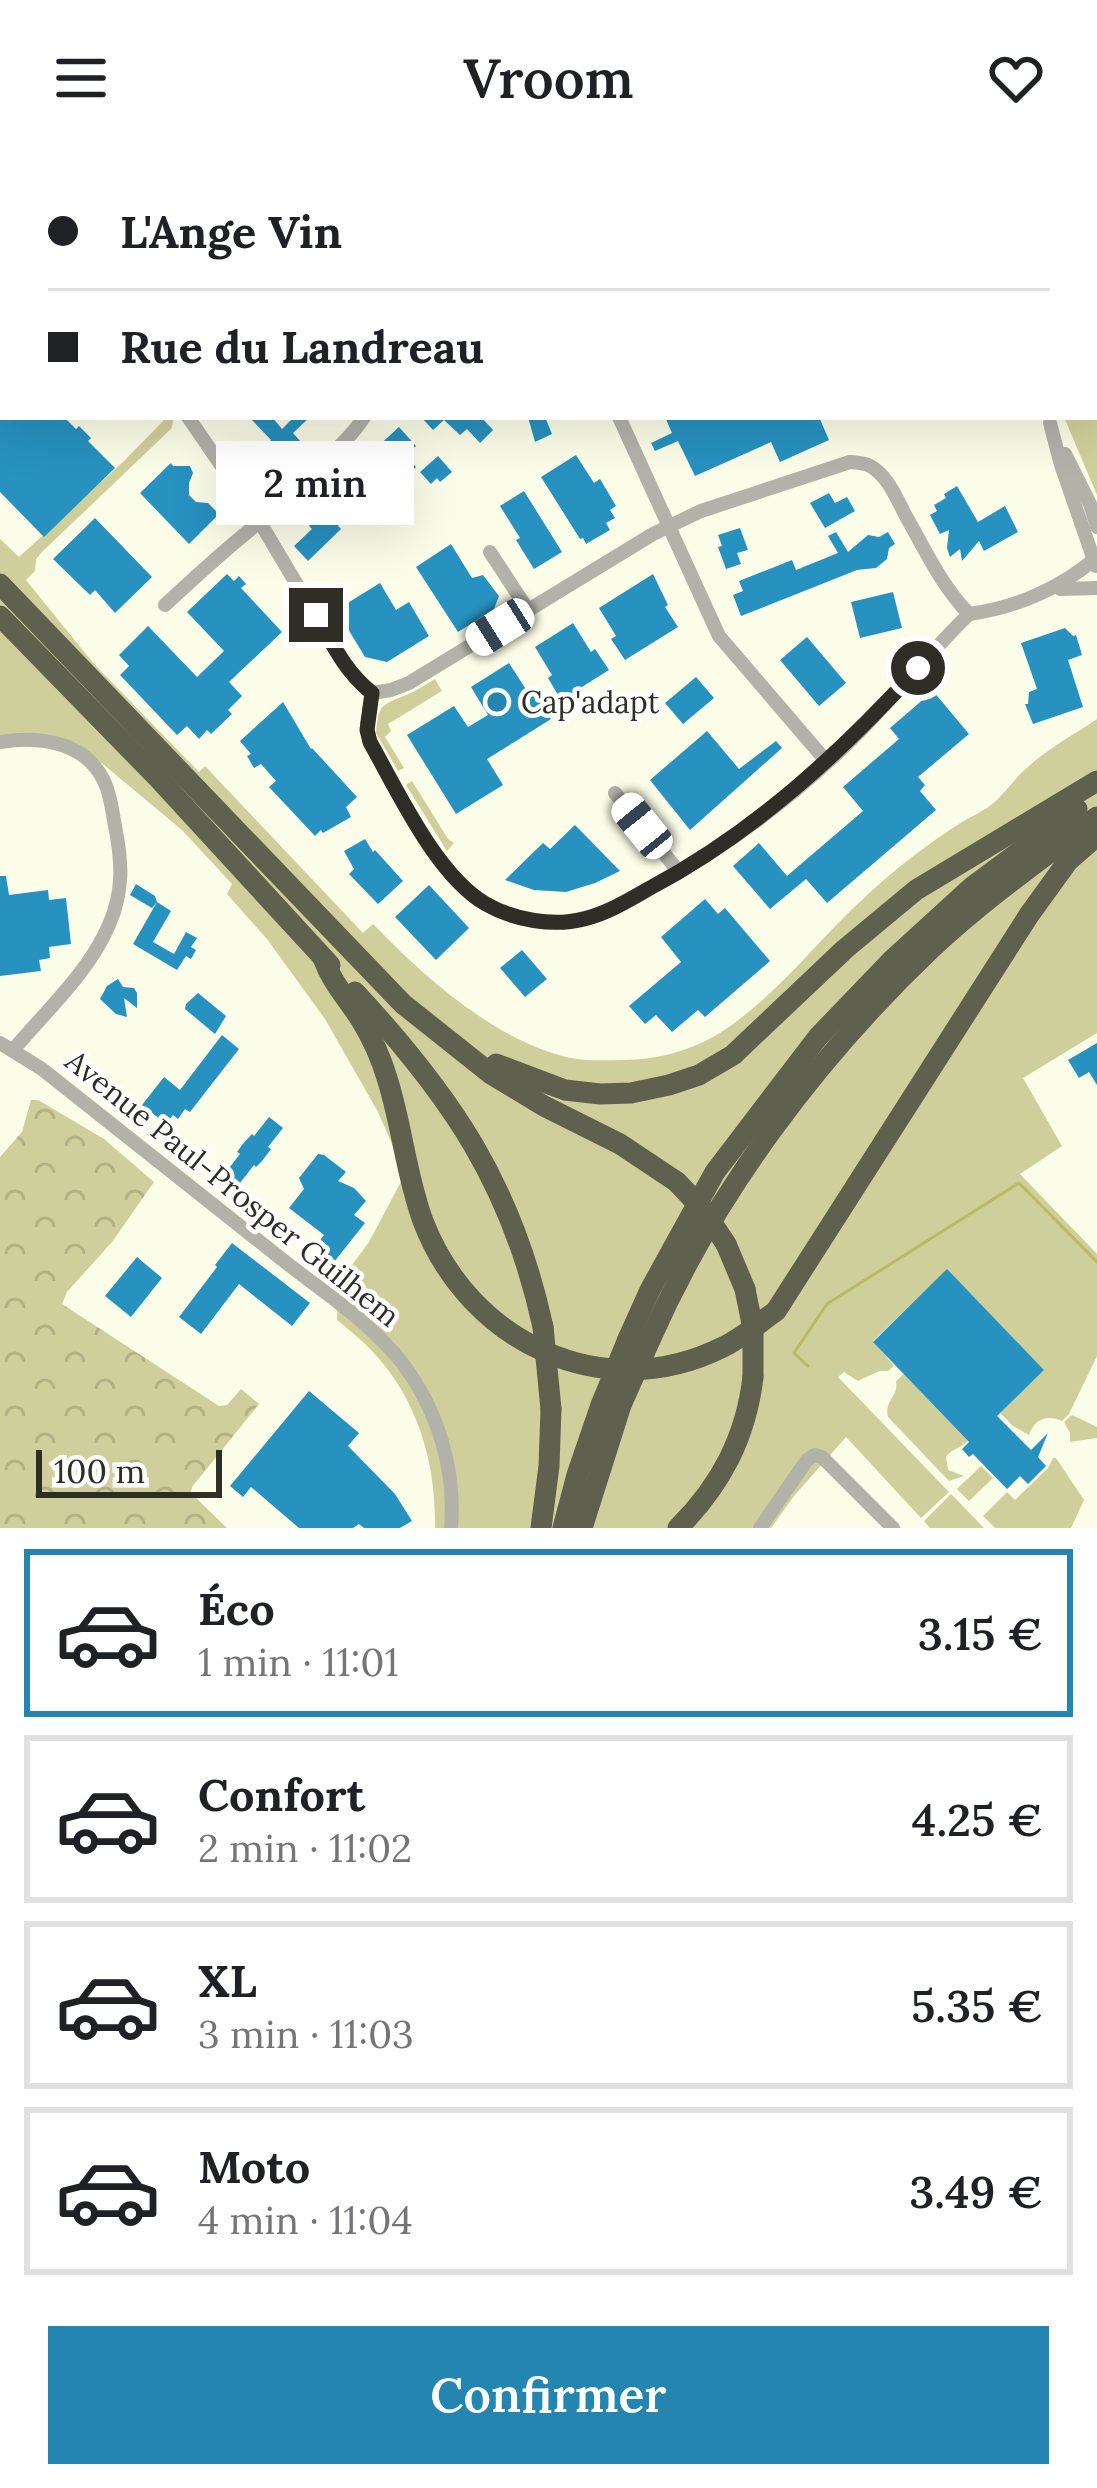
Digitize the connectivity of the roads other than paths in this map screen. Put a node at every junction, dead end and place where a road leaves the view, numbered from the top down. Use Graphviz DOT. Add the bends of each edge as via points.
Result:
graph roads {
  1 [pos="190,420"];
  2 [pos="361,420"];
  3 [pos="620,420"];
  4 [pos="1049,420"];
  5 [pos="259,519"];
  6 [pos="669,526"];
  7 [pos="1097,527"];
  8 [pos="490,552"];
  9 [pos="1096,562"];
  10 [pos="0,584"];
  11 [pos="1097,588"];
  12 [pos="1049,591"];
  13 [pos="165,605"];
  14 [pos="528,610"];
  15 [pos="969,614"];
  16 [pos="4,622"];
  17 [pos="372,693"];
  18 [pos="0,742"];
  19 [pos="826,762"];
  20 [pos="1097,781"];
  21 [pos="615,793"];
  22 [pos="1097,794"];
  23 [pos="1097,818"];
  24 [pos="1097,836"];
  25 [pos="679,872"];
  26 [pos="323,958"];
  27 [pos="446,1040"];
  28 [pos="7,1046"];
  29 [pos="639,1339"];
  30 [pos="611,1405"];
  31 [pos="451,1528"];
  32 [pos="541,1528"];
  33 [pos="563,1528"];
  34 [pos="582,1528"];
  35 [pos="678,1528"];
  36 [pos="760,1528"];
  37 [pos="893,1528"];
  1 -- 5 [label="street"];
  2 -- 5 [label="street"];
  3 -- 6 [label="street"];
  4 -- 7 [label="street"];
  4 -- 9 [label="street"];
  5 -- 13 [label="street"];
  5 -- 17 [label="street" via="346,667"];
  6 -- 14 [label="street"];
  6 -- 15 [label="street" via="866,463 889,485"];
  6 -- 19 [label="street" via="719,636"];
  8 -- 14 [label="street"];
  9 -- 12 [label="street"];
  10 -- 27 [label="highway" via="370,972"];
  11 -- 12 [label="street"];
  12 -- 15 [label="street"];
  14 -- 17 [label="street" via="409,683"];
  15 -- 19 [label="street"];
  16 -- 26 [label="highway"];
  17 -- 25 [label="street" via="370,742 440,861 487,905 548,922 581,920"];
  18 -- 28 [label="street" via="53,742 88,759 108,791 122,863 119,893 93,954"];
  19 -- 25 [label="street"];
  20 -- 27 [label="highway" via="916,890 733,1054 699,1075 631,1093 565,1090"];
  21 -- 25 [label="street"];
  22 -- 29 [label="highway" via="972,887 818,1037 715,1172 650,1289"];
  23 -- 29 [label="highway" via="934,946 838,1045 734,1185"];
  24 -- 26 [label="highway" via="1029,915 776,1311 724,1347 667,1365 623,1370 575,1362 528,1345 475,1305 424,1222 387,1077"];
  26 -- 32 [label="highway, bridge" via="469,1133 512,1223 543,1327 550,1408"];
  27 -- 35 [label="highway, bridge" via="677,1182 726,1244 754,1330 749,1402 734,1452"];
  28 -- 31 [label="street, Avenue Paul-Prosper Guilhem" via="393,1352 421,1390 441,1439"];
  29 -- 30 [label="highway, bridge"];
  30 -- 33 [label="highway" via="577,1474"];
  30 -- 34 [label="highway"];
  36 -- 37 [label="street" via="810,1456 823,1457"];
}
